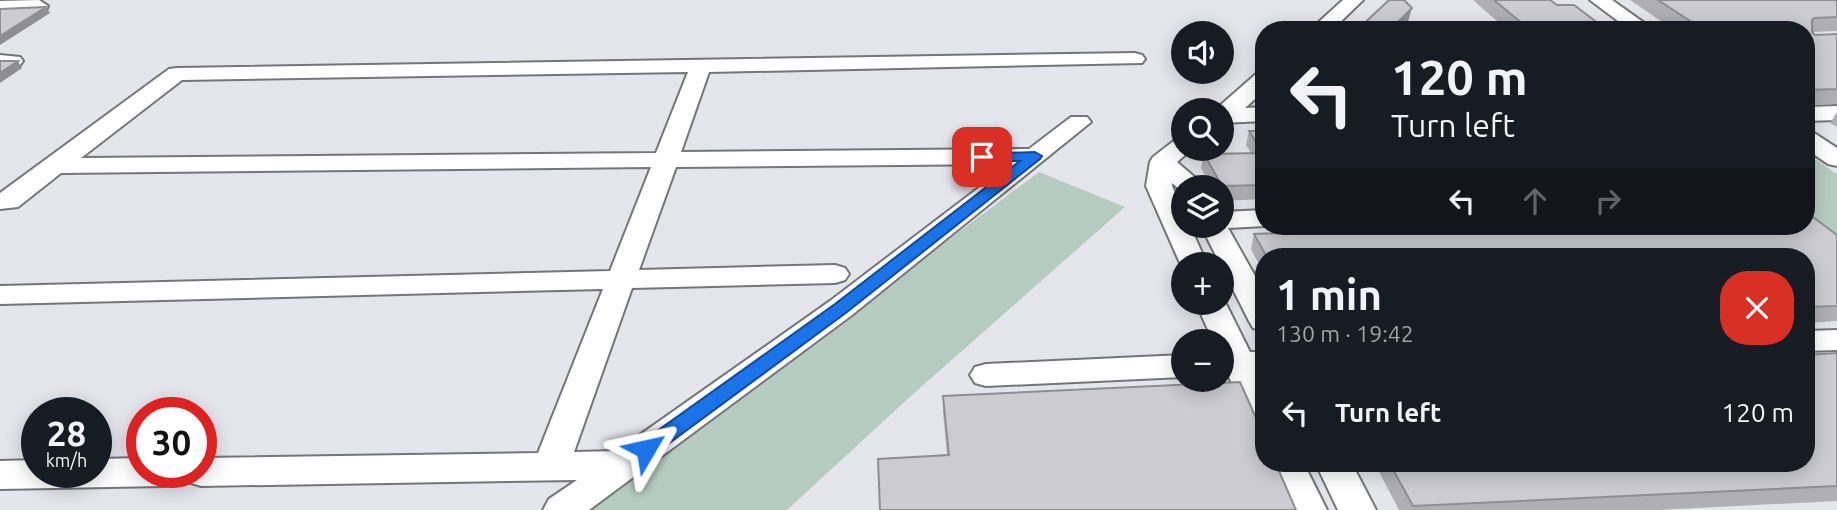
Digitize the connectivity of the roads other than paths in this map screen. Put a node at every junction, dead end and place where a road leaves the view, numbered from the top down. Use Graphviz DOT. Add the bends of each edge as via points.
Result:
graph roads {
  1 [pos="1353,0"];
  2 [pos="1599,0"];
  3 [pos="39,6"];
  4 [pos="0,7"];
  5 [pos="1330,21"];
  6 [pos="1630,21"];
  7 [pos="1135,59"];
  8 [pos="701,66"];
  9 [pos="1255,87"];
  10 [pos="1234,105"];
  11 [pos="1837,113"];
  12 [pos="1255,114"];
  13 [pos="1815,114"];
  14 [pos="1234,115"];
  15 [pos="1079,122"];
  16 [pos="1815,144"];
  17 [pos="1171,154"];
  18 [pos="1035,156"];
  19 [pos="1837,159"];
  20 [pos="666,160"];
  21 [pos="1161,162"];
  22 [pos="55,166"];
  23 [pos="1178,175"];
  24 [pos="3,203"];
  25 [pos="1255,218"];
  26 [pos="1234,219"];
  27 [pos="1220,238"];
  28 [pos="1188,252"];
  29 [pos="835,274"];
  30 [pos="621,280"];
  31 [pos="0,295"];
  32 [pos="1255,304"];
  33 [pos="1217,315"];
  34 [pos="1837,340"];
  35 [pos="1815,341"];
  36 [pos="1241,363"];
  37 [pos="1171,367"];
  38 [pos="986,375"];
  39 [pos="1255,396"];
  40 [pos="624,465"];
  41 [pos="551,466"];
  42 [pos="217,472"];
  43 [pos="1290,472"];
  44 [pos="1339,472"];
  45 [pos="126,473"];
  46 [pos="0,475"];
  47 [pos="562,510"];
  48 [pos="1308,510"];
  49 [pos="1357,510"];
  1 -- 5 [label="street"];
  2 -- 6 [label="street"];
  3 -- 4 [label="street"];
  7 -- 8 [label="street"];
  8 -- 20 [label="street"];
  8 -- 22 [label="street" via="177,74"];
  9 -- 10 [label="street"];
  11 -- 13 [label="street"];
  12 -- 14 [label="street"];
  15 -- 18 [label="street"];
  16 -- 19 [label="street"];
  17 -- 21 [label="street"];
  18 -- 20 [label="street"];
  18 -- 40 [label="street" via="841,308"];
  20 -- 22 [label="street"];
  20 -- 30 [label="street"];
  21 -- 23 [label="street"];
  21 -- 28 [label="street" via="1159,186"];
  22 -- 24 [label="street"];
  25 -- 26 [label="street"];
  27 -- 32 [label="street"];
  29 -- 30 [label="street"];
  30 -- 31 [label="street"];
  30 -- 41 [label="street"];
  33 -- 36 [label="street"];
  34 -- 35 [label="street"];
  36 -- 39 [label="street"];
  37 -- 38 [label="street"];
  40 -- 41 [label="street"];
  40 -- 47 [label="street"];
  41 -- 42 [label="street"];
  43 -- 48 [label="street"];
  44 -- 49 [label="street"];
  45 -- 46 [label="street"];
}
